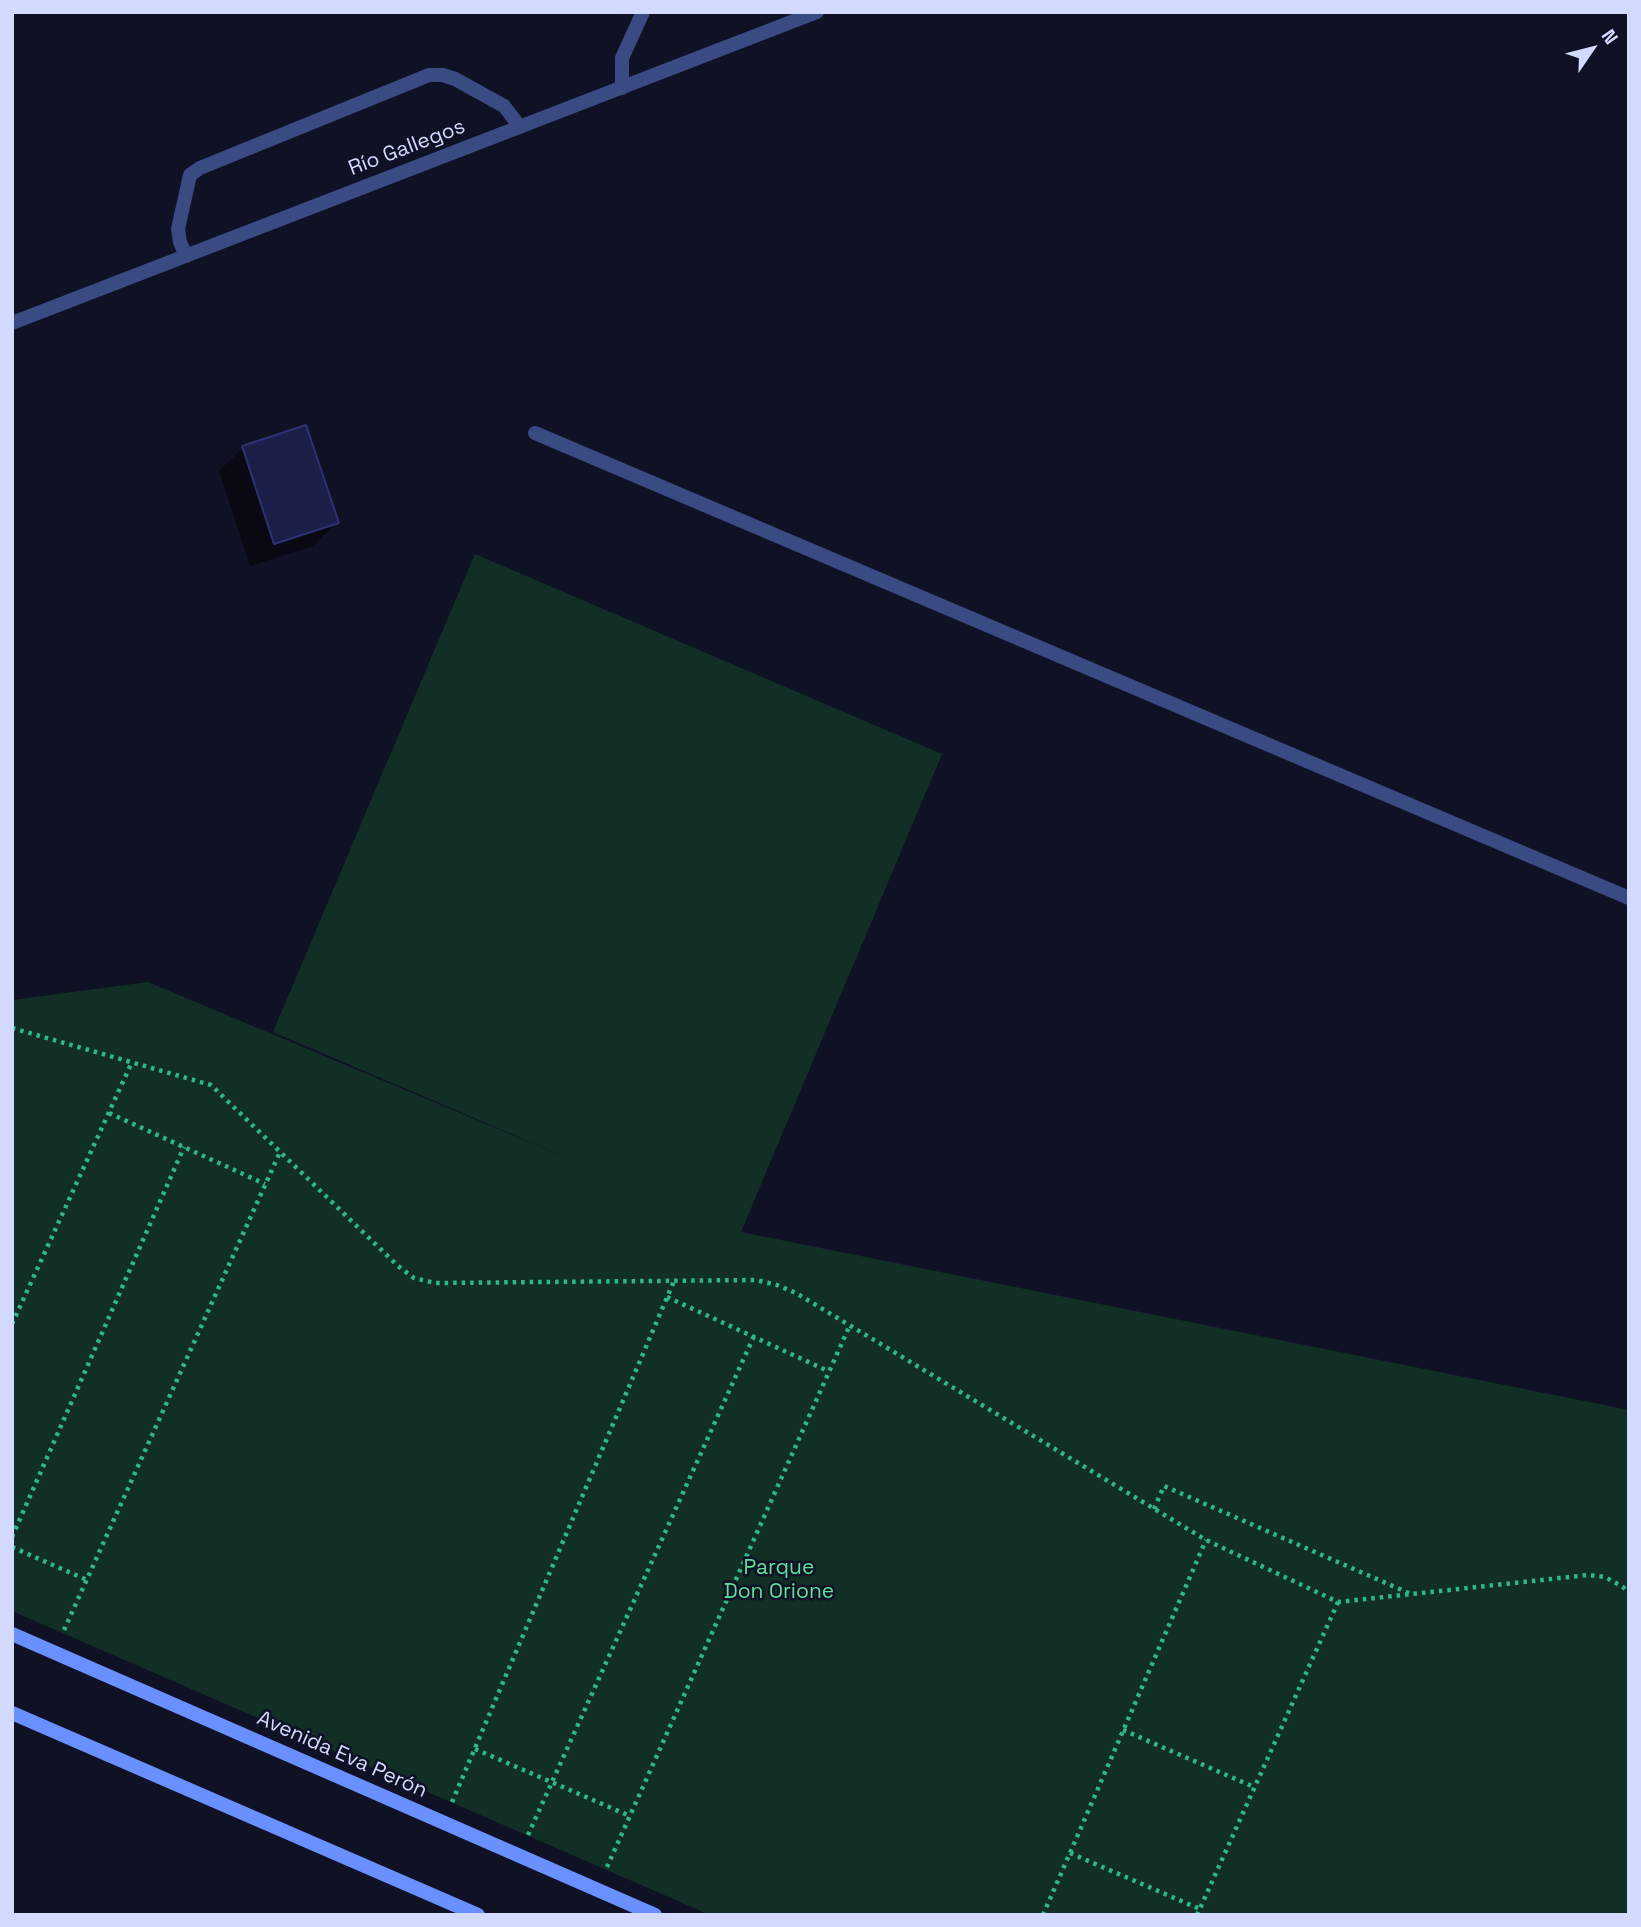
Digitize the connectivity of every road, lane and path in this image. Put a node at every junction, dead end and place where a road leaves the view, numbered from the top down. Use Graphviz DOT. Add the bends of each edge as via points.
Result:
graph roads {
  1 [pos="643,12"];
  2 [pos="817,12"];
  3 [pos="622,88"];
  4 [pos="520,127"];
  5 [pos="186,256"];
  6 [pos="12,323"];
  7 [pos="535,433"];
  8 [pos="1629,898"];
  9 [pos="12,1028"];
  10 [pos="132,1062"];
  11 [pos="109,1112"];
  12 [pos="184,1147"];
  13 [pos="280,1152"];
  14 [pos="265,1184"];
  15 [pos="674,1281"];
  16 [pos="667,1297"];
  17 [pos="12,1324"];
  18 [pos="850,1325"];
  19 [pos="754,1336"];
  20 [pos="828,1371"];
  21 [pos="1154,1509"];
  22 [pos="12,1537"];
  23 [pos="1206,1540"];
  24 [pos="12,1547"];
  25 [pos="87,1580"];
  26 [pos="1629,1593"];
  27 [pos="1411,1594"];
  28 [pos="1338,1602"];
  29 [pos="12,1634"];
  30 [pos="54,1652"];
  31 [pos="12,1713"];
  32 [pos="1124,1730"];
  33 [pos="475,1749"];
  34 [pos="552,1783"];
  35 [pos="1254,1787"];
  36 [pos="629,1816"];
  37 [pos="443,1822"];
  38 [pos="1069,1853"];
  39 [pos="519,1855"];
  40 [pos="597,1889"];
  41 [pos="1198,1912"];
  42 [pos="478,1915"];
  43 [pos="655,1915"];
  44 [pos="1043,1915"];
  1 -- 3 [label="street" via="622,58"];
  2 -- 3 [label="street, Río Gallegos"];
  3 -- 4 [label="street, Río Gallegos"];
  4 -- 5 [label="street, Río Gallegos"];
  4 -- 5 [label="street" via="504,106 455,79 429,75 190,175 178,229"];
  5 -- 6 [label="street, Río Gallegos"];
  7 -- 8 [label="street"];
  9 -- 10 [label="path"];
  10 -- 11 [label="path"];
  10 -- 13 [label="path" via="211,1085"];
  11 -- 12 [label="path"];
  11 -- 17 [label="path"];
  12 -- 14 [label="path"];
  12 -- 22 [label="path"];
  13 -- 14 [label="path"];
  13 -- 15 [label="path" via="414,1278 435,1283"];
  14 -- 25 [label="path"];
  15 -- 16 [label="path"];
  15 -- 18 [label="path" via="756,1280 777,1285"];
  16 -- 19 [label="path"];
  16 -- 33 [label="path"];
  18 -- 20 [label="path"];
  18 -- 21 [label="path"];
  19 -- 20 [label="path"];
  19 -- 34 [label="path"];
  20 -- 36 [label="path"];
  21 -- 23 [label="path"];
  21 -- 27 [label="path" via="1164,1486"];
  23 -- 28 [label="path"];
  23 -- 32 [label="path"];
  24 -- 25 [label="path"];
  25 -- 30 [label="path"];
  26 -- 27 [label="path" via="1605,1577 1588,1575"];
  27 -- 28 [label="path"];
  28 -- 35 [label="path"];
  29 -- 30 [label="main road, Avenida Eva Perón"];
  30 -- 37 [label="main road, Avenida Eva Perón"];
  31 -- 42 [label="main road"];
  32 -- 35 [label="path"];
  32 -- 38 [label="path"];
  33 -- 34 [label="path"];
  33 -- 37 [label="path"];
  34 -- 36 [label="path"];
  34 -- 39 [label="path"];
  35 -- 41 [label="path"];
  36 -- 40 [label="path"];
  37 -- 39 [label="main road, Avenida Eva Perón"];
  38 -- 41 [label="path"];
  38 -- 44 [label="path"];
  39 -- 40 [label="main road, Avenida Eva Perón"];
  40 -- 43 [label="main road, Avenida Eva Perón"];
}
